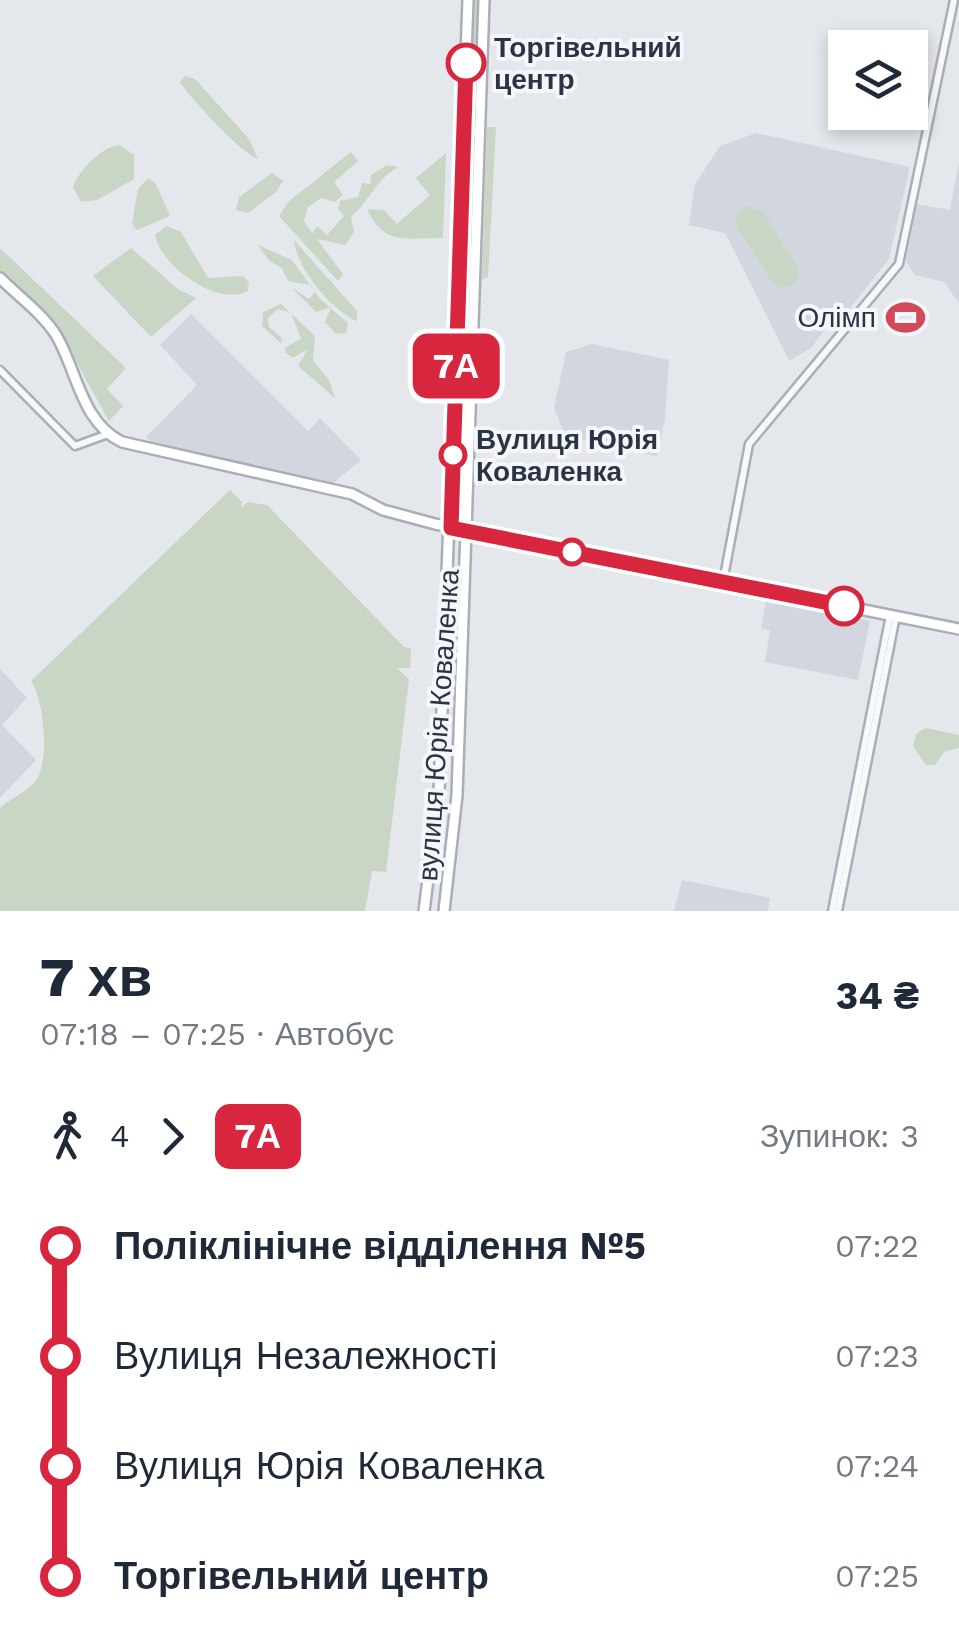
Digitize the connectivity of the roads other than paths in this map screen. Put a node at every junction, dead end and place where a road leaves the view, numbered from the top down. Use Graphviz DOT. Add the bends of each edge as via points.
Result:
graph roads {
  1 [pos="468,0"];
  2 [pos="484,0"];
  3 [pos="954,0"];
  4 [pos="0,278"];
  5 [pos="0,370"];
  6 [pos="108,434"];
  7 [pos="451,528"];
  8 [pos="468,531"];
  9 [pos="723,582"];
  10 [pos="893,616"];
  11 [pos="959,629"];
  12 [pos="424,911"];
  13 [pos="444,911"];
  14 [pos="835,911"];
  1 -- 7 [label="main road, вулиця Юрія Коваленка"];
  2 -- 8 [label="main road, вулиця Юрія Коваленка"];
  3 -- 9 [label="street" via="899,264 749,444"];
  4 -- 6 [label="main road" via="55,333 81,395"];
  5 -- 6 [label="street" via="75,446"];
  6 -- 7 [label="main road" via="165,454 352,494 383,510"];
  7 -- 8 [label="main road"];
  7 -- 12 [label="main road, вулиця Юрія Коваленка" via="440,792"];
  8 -- 9 [label="main road"];
  8 -- 13 [label="main road, вулиця Юрія Коваленка" via="458,795"];
  9 -- 10 [label="main road"];
  10 -- 11 [label="main road"];
  10 -- 14 [label="street"];
}
